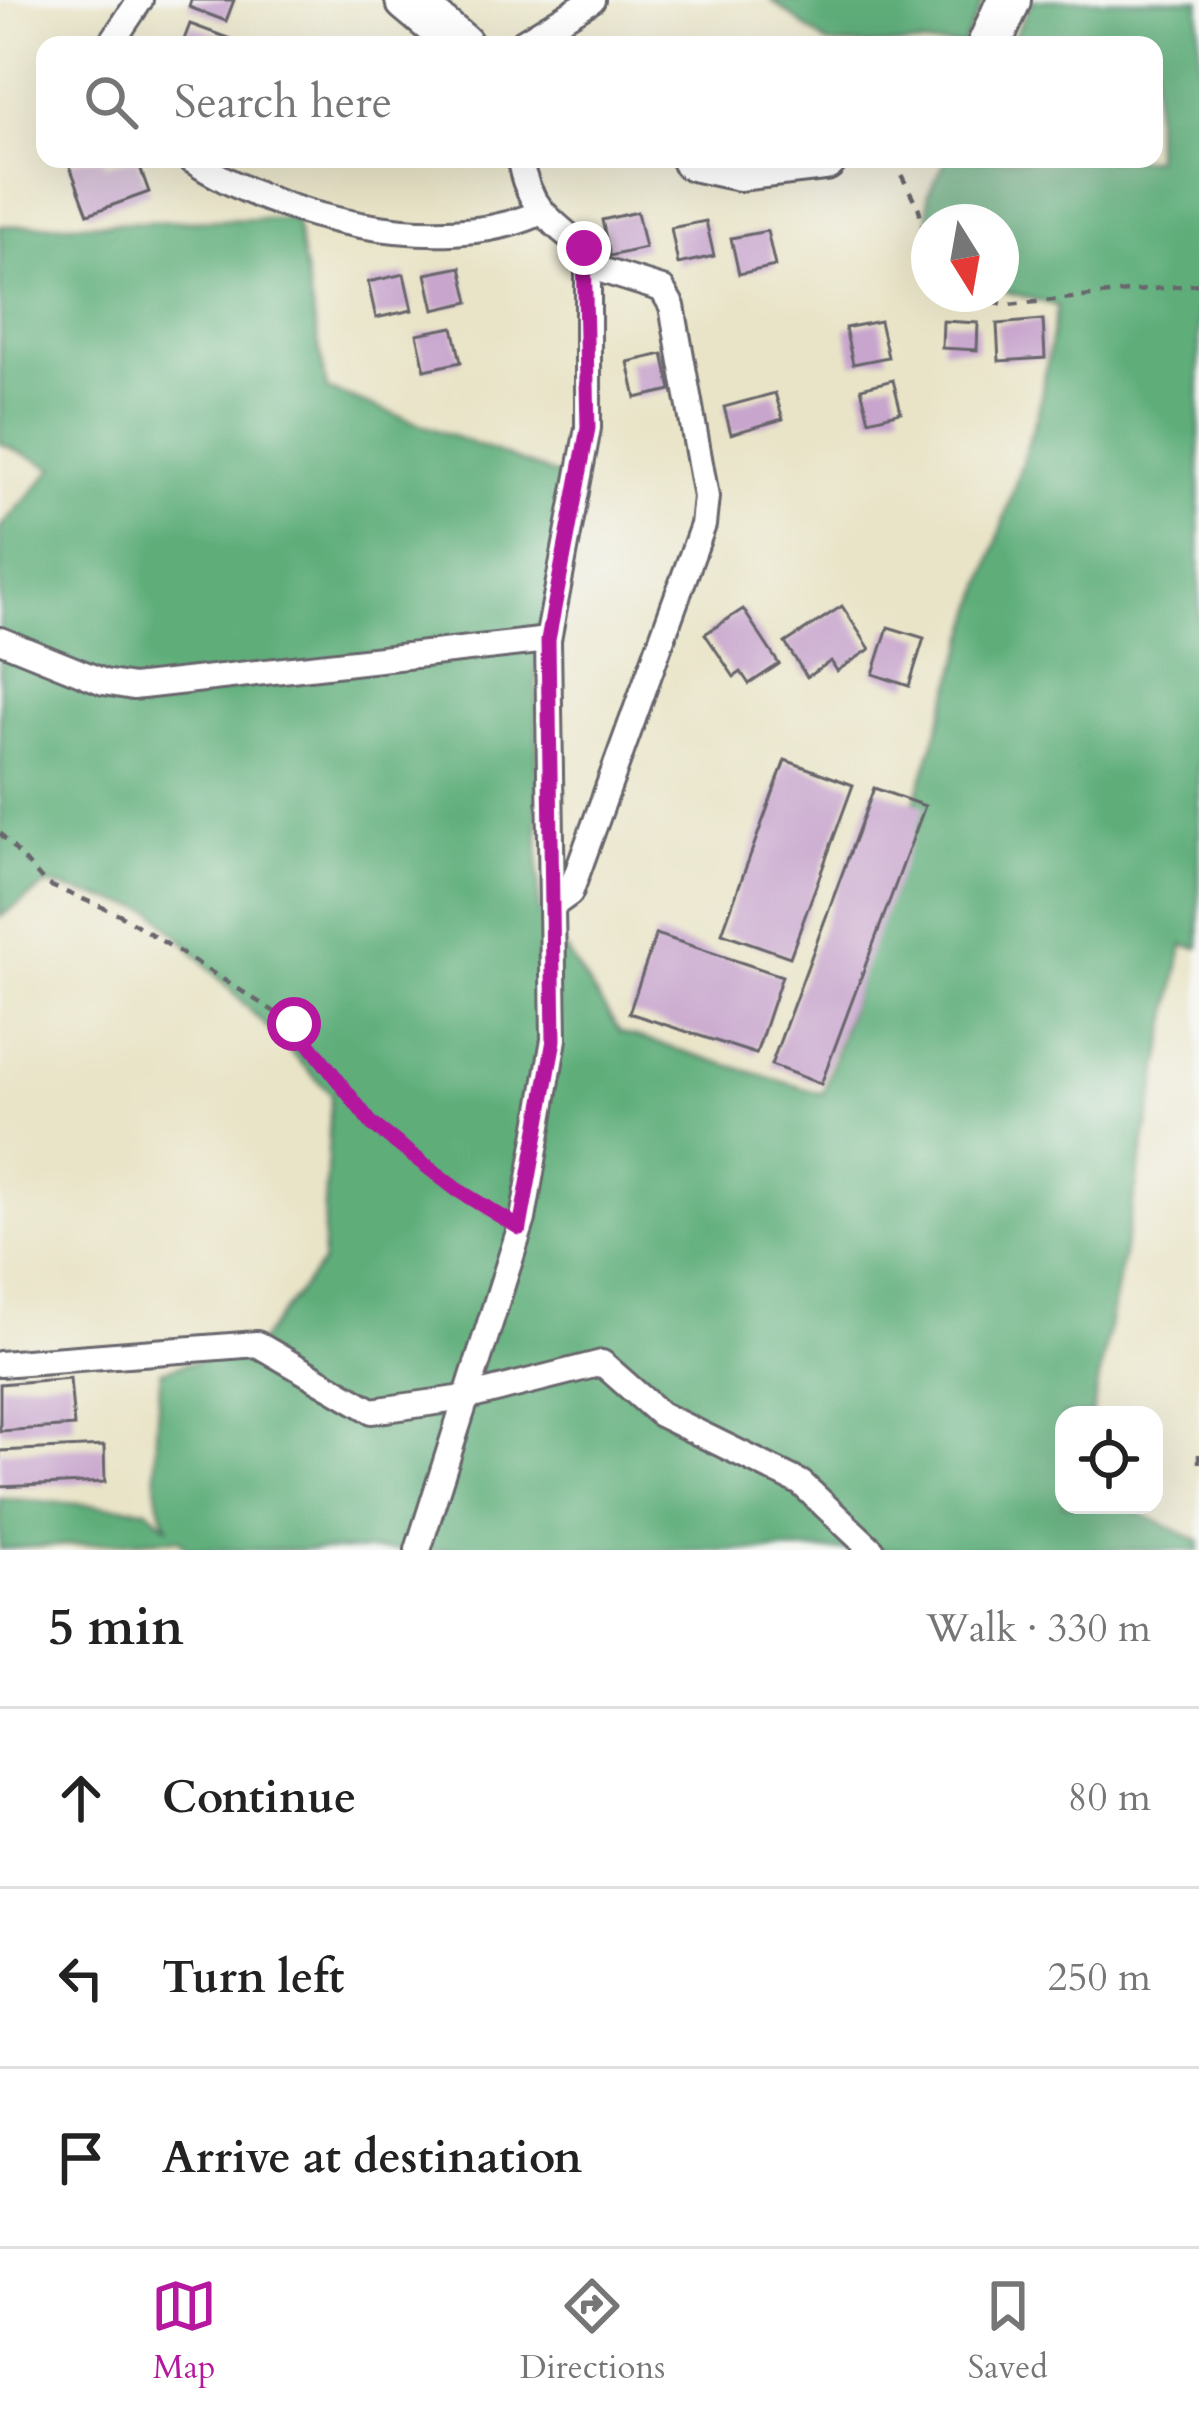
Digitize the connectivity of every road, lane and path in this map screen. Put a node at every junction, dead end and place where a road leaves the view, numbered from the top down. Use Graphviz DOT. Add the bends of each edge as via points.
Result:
graph roads {
  1 [pos="140,0"];
  2 [pos="407,0"];
  3 [pos="592,0"];
  4 [pos="1009,0"];
  5 [pos="116,36"];
  6 [pos="450,36"];
  7 [pos="533,36"];
  8 [pos="993,36"];
  9 [pos="207,168"];
  10 [pos="521,168"];
  11 [pos="898,168"];
  12 [pos="916,204"];
  13 [pos="539,213"];
  14 [pos="588,266"];
  15 [pos="1199,284"];
  16 [pos="1019,303"];
  17 [pos="0,640"];
  18 [pos="548,640"];
  19 [pos="0,833"];
  20 [pos="552,906"];
  21 [pos="520,1228"];
  22 [pos="0,1364"];
  23 [pos="464,1398"];
  24 [pos="1199,1454"];
  25 [pos="1199,1468"];
  26 [pos="418,1550"];
  27 [pos="872,1550"];
  1 -- 5 [label="street"];
  2 -- 6 [label="highway"];
  3 -- 7 [label="street"];
  4 -- 8 [label="highway"];
  9 -- 13 [label="street" via="266,200 388,227 501,230"];
  10 -- 13 [label="street"];
  11 -- 12 [label="path"];
  13 -- 14 [label="street" via="584,248"];
  14 -- 18 [label="street" via="588,428"];
  14 -- 20 [label="street" via="662,289 672,306 706,497 703,525 570,893"];
  15 -- 16 [label="path"];
  17 -- 18 [label="street" via="133,686"];
  18 -- 20 [label="street"];
  19 -- 21 [label="path" via="46,884 119,914 294,1024 372,1124"];
  20 -- 21 [label="street" via="554,1040"];
  21 -- 23 [label="street"];
  22 -- 23 [label="street" via="257,1344 372,1411"];
  23 -- 26 [label="street"];
  23 -- 27 [label="street" via="602,1363 660,1414 800,1483"];
  24 -- 25 [label="path"];
}
